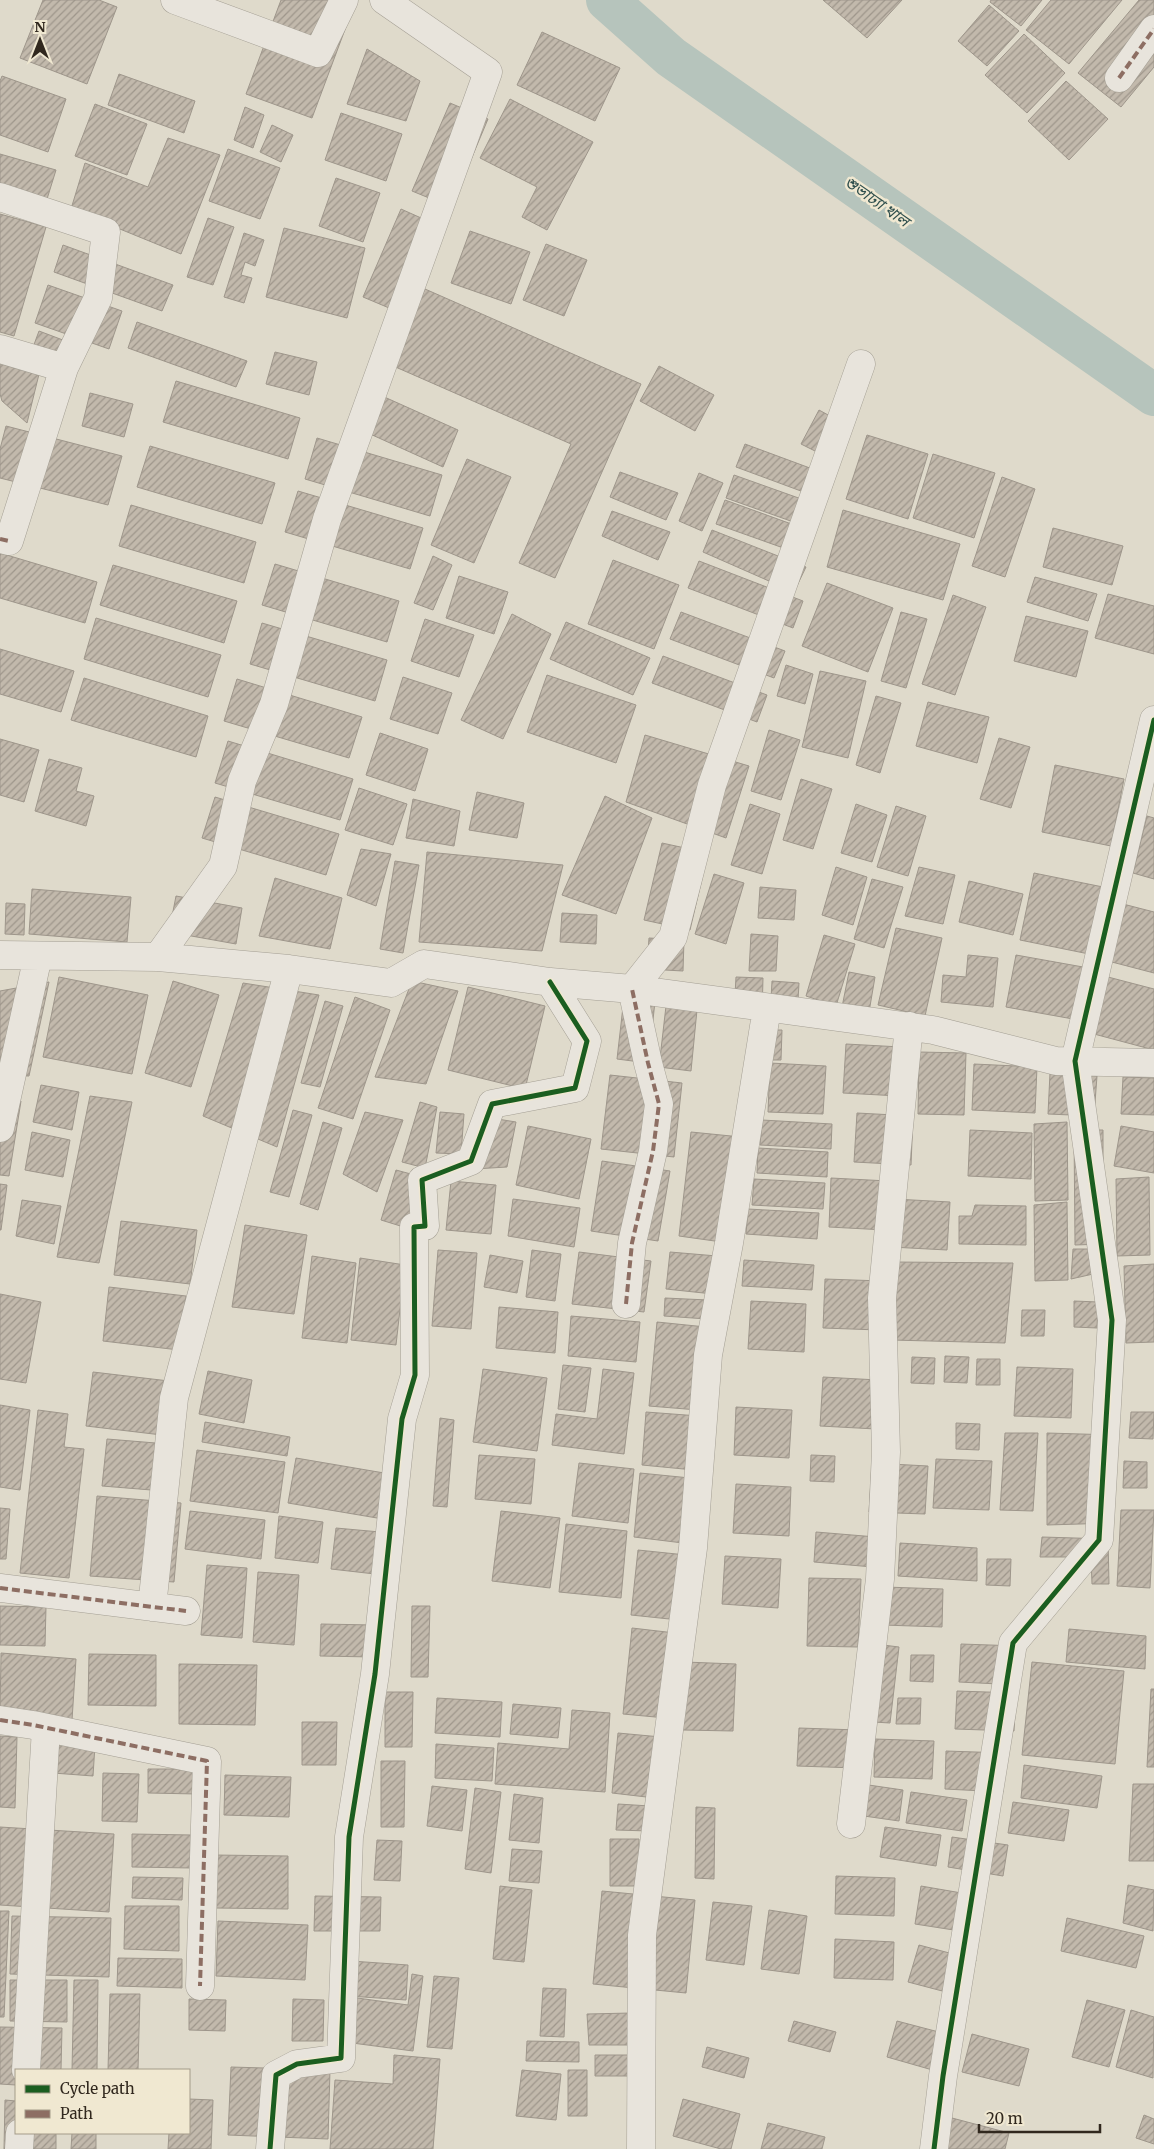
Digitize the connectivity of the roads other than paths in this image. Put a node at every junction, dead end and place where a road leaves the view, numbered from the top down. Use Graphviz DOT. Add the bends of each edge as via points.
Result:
graph roads {
  1 [pos="175,0"];
  2 [pos="344,0"];
  3 [pos="384,0"];
  4 [pos="1154,29"];
  5 [pos="1119,78"];
  6 [pos="0,198"];
  7 [pos="0,350"];
  8 [pos="860,364"];
  9 [pos="64,368"];
  10 [pos="0,539"];
  11 [pos="1154,720"];
  12 [pos="0,955"];
  13 [pos="38,956"];
  14 [pos="158,957"];
  15 [pos="289,969"];
  16 [pos="550,982"];
  17 [pos="632,990"];
  18 [pos="767,1008"];
  19 [pos="909,1026"];
  20 [pos="1075,1061"];
  21 [pos="1154,1062"];
  22 [pos="0,1128"];
  23 [pos="626,1304"];
  24 [pos="0,1588"];
  25 [pos="152,1607"];
  26 [pos="186,1611"];
  27 [pos="0,1720"];
  28 [pos="46,1728"];
  29 [pos="851,1824"];
  30 [pos="200,1986"];
  31 [pos="26,2069"];
  32 [pos="20,2134"];
  33 [pos="18,2149"];
  34 [pos="270,2149"];
  35 [pos="641,2149"];
  36 [pos="934,2149"];
  1 -- 2 [label="street" via="318,53"];
  3 -- 14 [label="street" via="488,72 327,519 274,704 242,781 223,866"];
  4 -- 5 [label="street"];
  6 -- 9 [label="street" via="106,232 98,298"];
  7 -- 9 [label="street"];
  8 -- 17 [label="street" via="712,785 673,937"];
  9 -- 10 [label="street" via="9,541"];
  11 -- 20 [label="street"];
  12 -- 13 [label="street"];
  13 -- 14 [label="street"];
  13 -- 22 [label="street"];
  14 -- 15 [label="street"];
  15 -- 16 [label="street" via="391,983 424,964"];
  15 -- 25 [label="street" via="174,1398"];
  16 -- 17 [label="street"];
  16 -- 34 [label="street" via="587,1041 575,1088 492,1104 471,1161 422,1180 425,1226 414,1227 416,1375 402,1419 375,1674 349,1837 341,2058 297,2064 276,2075"];
  17 -- 18 [label="street"];
  17 -- 23 [label="street" via="659,1104 653,1150 632,1242"];
  18 -- 19 [label="street"];
  18 -- 35 [label="street" via="708,1355 693,1548 642,1935"];
  19 -- 20 [label="street" via="1056,1061"];
  19 -- 29 [label="street" via="882,1298 886,1452 880,1580"];
  20 -- 21 [label="street"];
  20 -- 36 [label="street" via="1112,1320 1099,1540 1013,1643"];
  24 -- 25 [label="street"];
  25 -- 26 [label="street"];
  27 -- 28 [label="street"];
  28 -- 30 [label="street" via="207,1761"];
  28 -- 31 [label="street"];
  32 -- 33 [label="street"];
}
